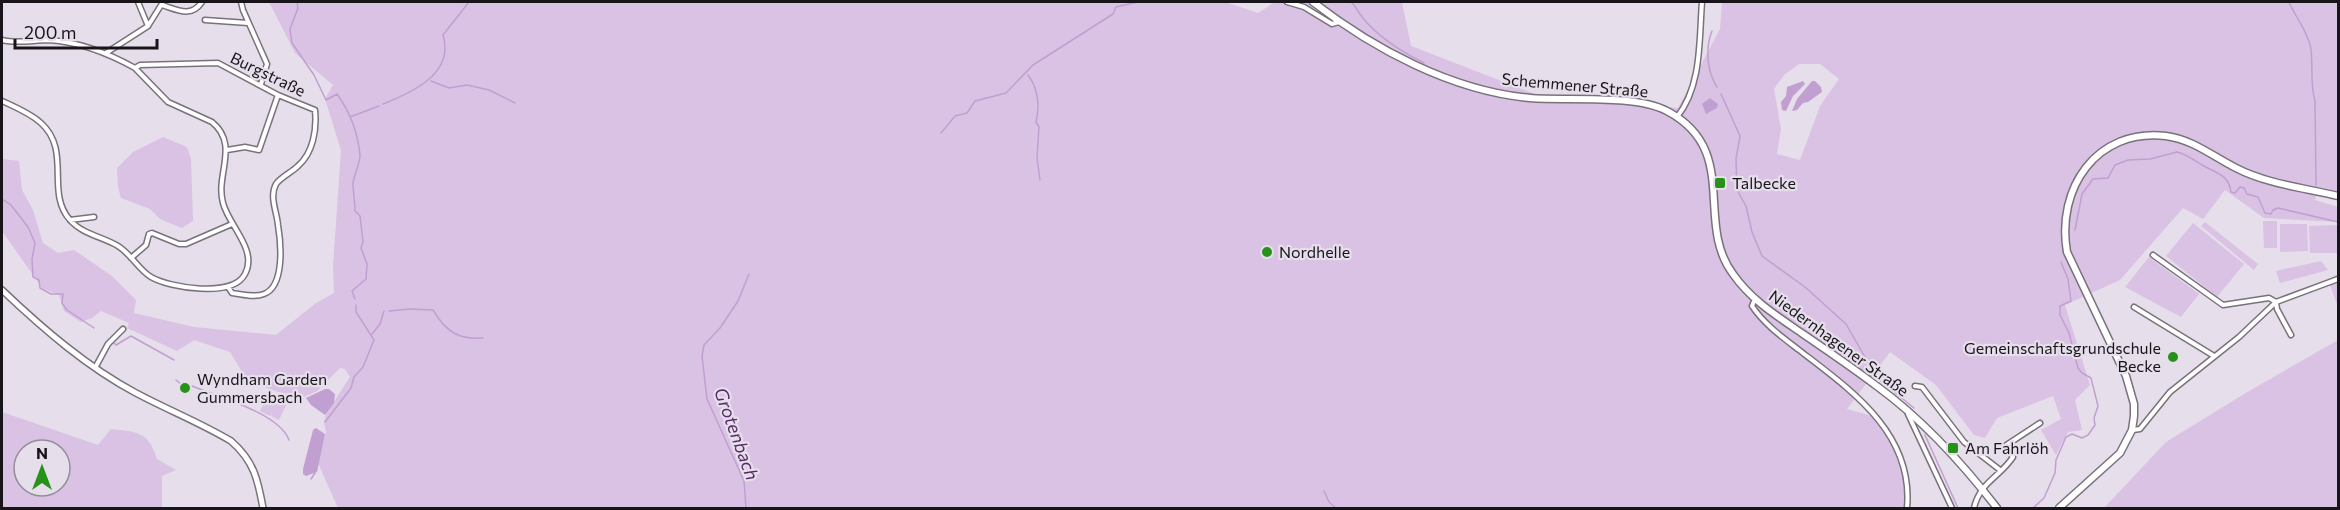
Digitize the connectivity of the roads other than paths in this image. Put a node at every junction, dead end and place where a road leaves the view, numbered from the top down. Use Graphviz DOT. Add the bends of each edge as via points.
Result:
graph roads {
  1 [pos="138,2"];
  2 [pos="202,2"];
  3 [pos="241,2"];
  4 [pos="1287,2"];
  5 [pos="1313,2"];
  6 [pos="1702,2"];
  7 [pos="163,3"];
  8 [pos="205,20"];
  9 [pos="1340,21"];
  10 [pos="248,23"];
  11 [pos="148,26"];
  12 [pos="2,40"];
  13 [pos="106,53"];
  14 [pos="135,68"];
  15 [pos="261,84"];
  16 [pos="278,94"];
  17 [pos="2,101"];
  18 [pos="1677,117"];
  19 [pos="227,150"];
  20 [pos="2338,196"];
  21 [pos="94,217"];
  22 [pos="70,220"];
  23 [pos="232,224"];
  24 [pos="2154,255"];
  25 [pos="131,258"];
  26 [pos="2338,279"];
  27 [pos="228,287"];
  28 [pos="2,290"];
  29 [pos="1755,299"];
  30 [pos="2276,302"];
  31 [pos="2134,308"];
  32 [pos="123,329"];
  33 [pos="2291,335"];
  34 [pos="2214,356"];
  35 [pos="95,368"];
  36 [pos="1915,386"];
  37 [pos="1904,407"];
  38 [pos="2040,423"];
  39 [pos="2132,430"];
  40 [pos="2000,470"];
  41 [pos="1982,489"];
  42 [pos="263,508"];
  43 [pos="1907,508"];
  44 [pos="1952,508"];
  45 [pos="1974,508"];
  46 [pos="1997,508"];
  47 [pos="2059,508"];
  1 -- 11 [label="street"];
  2 -- 7 [label="street" via="186,13"];
  3 -- 10 [label="street"];
  4 -- 9 [label="street, Schemmener Straße" via="1332,24"];
  5 -- 9 [label="main road, Schemmener Straße"];
  6 -- 18 [label="street" via="1695,84"];
  7 -- 11 [label="street"];
  8 -- 10 [label="street"];
  9 -- 18 [label="main road, Schemmener Straße" via="1395,54 1483,90 1527,98 1637,102"];
  10 -- 15 [label="street" via="267,64"];
  11 -- 13 [label="street"];
  12 -- 13 [label="street" via="63,42"];
  13 -- 14 [label="street"];
  14 -- 15 [label="street, Burgstraße" via="218,63"];
  14 -- 19 [label="street" via="168,102 218,127"];
  15 -- 16 [label="street, Burgstraße"];
  16 -- 19 [label="street" via="259,150"];
  16 -- 27 [label="street, Burgstraße" via="315,110 307,156 276,184 273,196 280,272 269,291 257,296 232,293"];
  17 -- 22 [label="street" via="34,117 51,135 58,152 59,194"];
  18 -- 29 [label="main road, Niedernhagener Straße" via="1706,151 1713,172 1716,232 1723,255 1731,272"];
  19 -- 23 [label="street" via="221,189"];
  20 -- 39 [label="main road" via="2252,174 2194,144 2165,136 2120,143 2104,151 2085,169 2066,209 2067,252 2130,384 2134,404"];
  21 -- 22 [label="street"];
  22 -- 25 [label="street"];
  23 -- 25 [label="street" via="186,244 149,234 146,245"];
  23 -- 27 [label="street" via="247,249 248,268 244,277"];
  24 -- 30 [label="street" via="2223,305 2269,298"];
  25 -- 27 [label="street" via="148,276 159,281 184,288"];
  26 -- 30 [label="street"];
  28 -- 35 [label="street"];
  29 -- 37 [label="main road, Niedernhagener Straße"];
  29 -- 43 [label="street" via="1752,306 1762,319 1865,403 1884,426 1901,462"];
  30 -- 33 [label="street"];
  30 -- 34 [label="street"];
  31 -- 34 [label="street"];
  32 -- 35 [label="street" via="108,344"];
  34 -- 39 [label="street" via="2170,392 2140,429"];
  35 -- 42 [label="street" via="242,450 256,476"];
  36 -- 40 [label="street" via="1923,387 1964,442"];
  37 -- 41 [label="main road, Niedernhagener Straße"];
  37 -- 44 [label="street"];
  38 -- 40 [label="street" via="2005,446 2013,457"];
  39 -- 47 [label="main road" via="2120,453"];
  40 -- 41 [label="street"];
  41 -- 45 [label="street"];
  41 -- 46 [label="main road, Niedernhagener Straße"];
}
